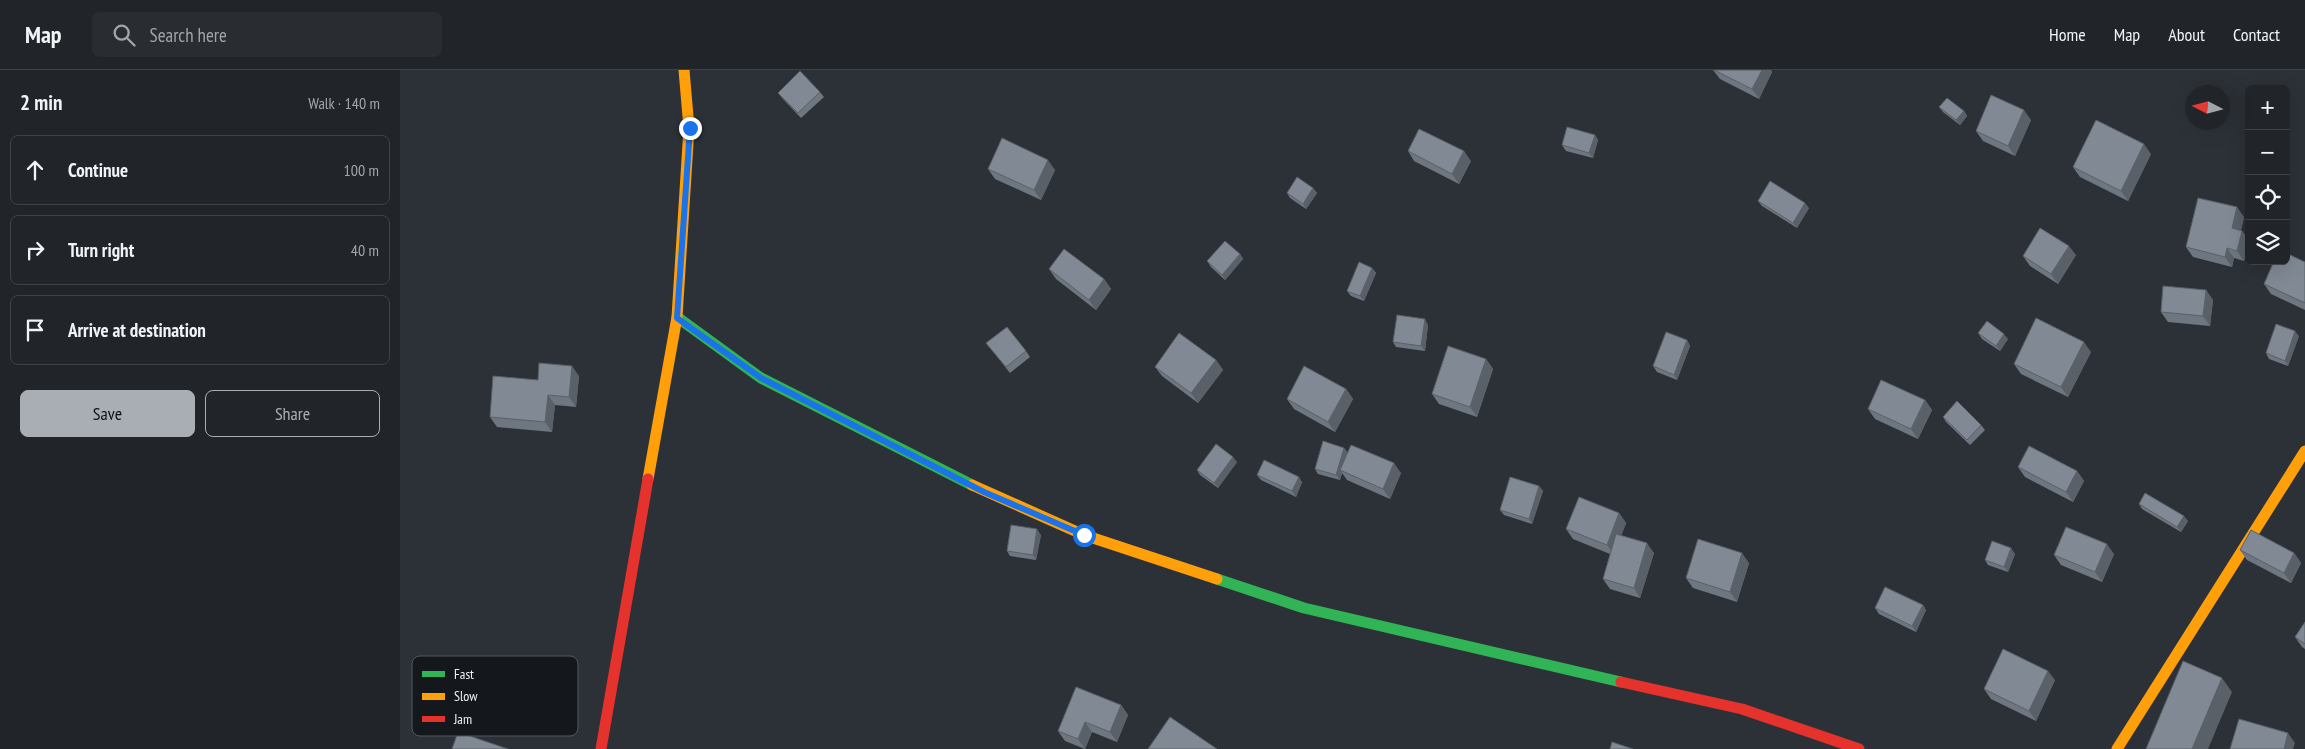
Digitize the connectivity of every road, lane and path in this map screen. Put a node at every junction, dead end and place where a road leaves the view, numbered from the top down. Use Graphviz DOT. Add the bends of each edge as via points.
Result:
graph roads {
  1 [pos="684,70"];
  2 [pos="677,318"];
  3 [pos="2305,451"];
  4 [pos="601,749"];
  5 [pos="1859,749"];
  6 [pos="2117,749"];
  1 -- 2 [label="street" via="690,128"];
  2 -- 4 [label="street"];
  2 -- 5 [label="street" via="761,378 984,492 1084,535 1304,608 1742,709"];
  3 -- 6 [label="street"];
}
